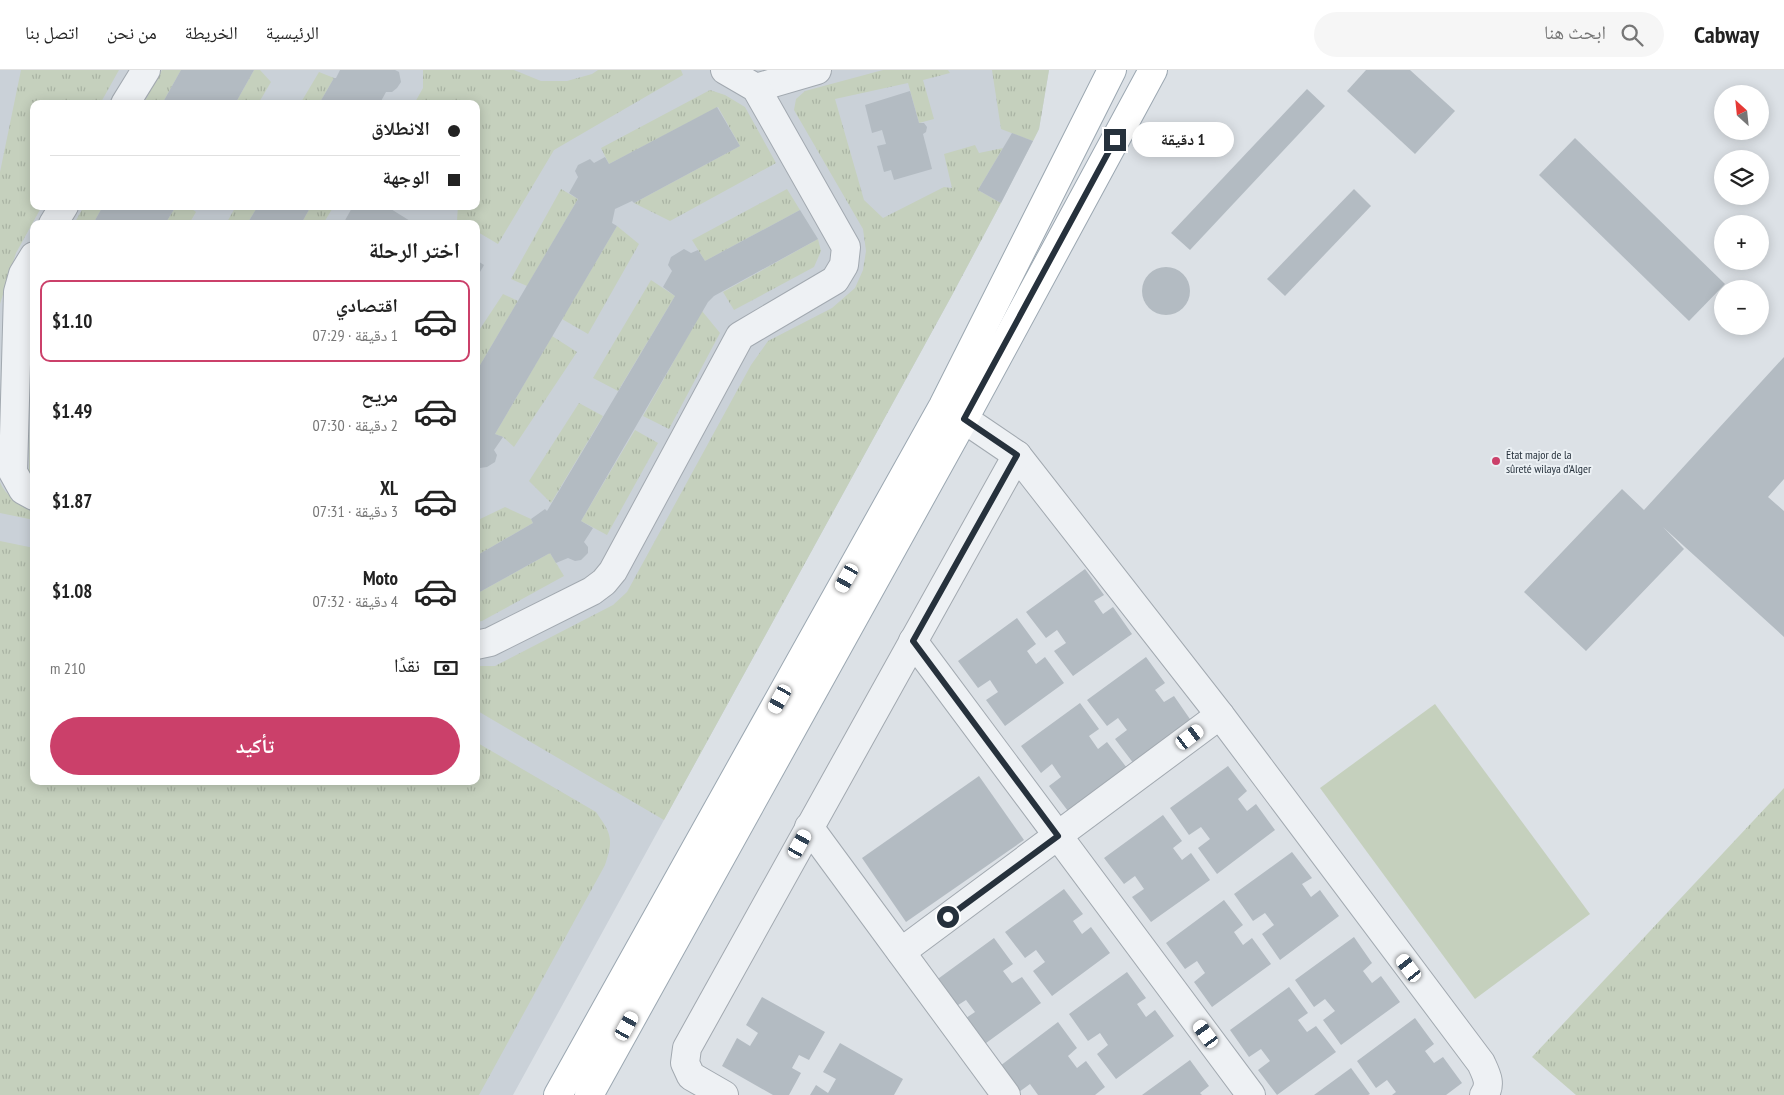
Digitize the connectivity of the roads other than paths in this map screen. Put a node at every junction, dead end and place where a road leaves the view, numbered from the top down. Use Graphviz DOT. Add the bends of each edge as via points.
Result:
graph roads {
  1 [pos="146,70"];
  2 [pos="725,70"];
  3 [pos="817,70"];
  4 [pos="1112,70"];
  5 [pos="1153,70"];
  6 [pos="756,88"];
  7 [pos="128,100"];
  8 [pos="30,263"];
  9 [pos="953,413"];
  10 [pos="1017,455"];
  11 [pos="30,494"];
  12 [pos="913,641"];
  13 [pos="480,644"];
  14 [pos="1220,715"];
  15 [pos="810,827"];
  16 [pos="1058,836"];
  17 [pos="901,952"];
  18 [pos="558,1095"];
  19 [pos="588,1095"];
  20 [pos="724,1095"];
  21 [pos="1006,1095"];
  22 [pos="1252,1095"];
  23 [pos="1484,1095"];
  1 -- 7 [label="lane"];
  2 -- 6 [label="lane"];
  3 -- 6 [label="lane"];
  4 -- 9 [label="main road"];
  5 -- 9 [label="main road"];
  6 -- 13 [label="lane" via="846,247 844,265 835,280 740,336 613,572 604,582 592,591"];
  8 -- 11 [label="lane" via="18,292 13,472 23,490"];
  9 -- 10 [label="lane"];
  9 -- 18 [label="main road"];
  9 -- 19 [label="main road"];
  10 -- 12 [label="lane"];
  10 -- 14 [label="lane"];
  12 -- 15 [label="lane"];
  12 -- 16 [label="lane"];
  14 -- 16 [label="lane"];
  14 -- 23 [label="lane" via="1481,1063 1488,1078"];
  15 -- 17 [label="lane"];
  15 -- 20 [label="lane" via="687,1048 684,1063 691,1076"];
  16 -- 17 [label="lane"];
  16 -- 22 [label="lane"];
  17 -- 21 [label="lane"];
}
